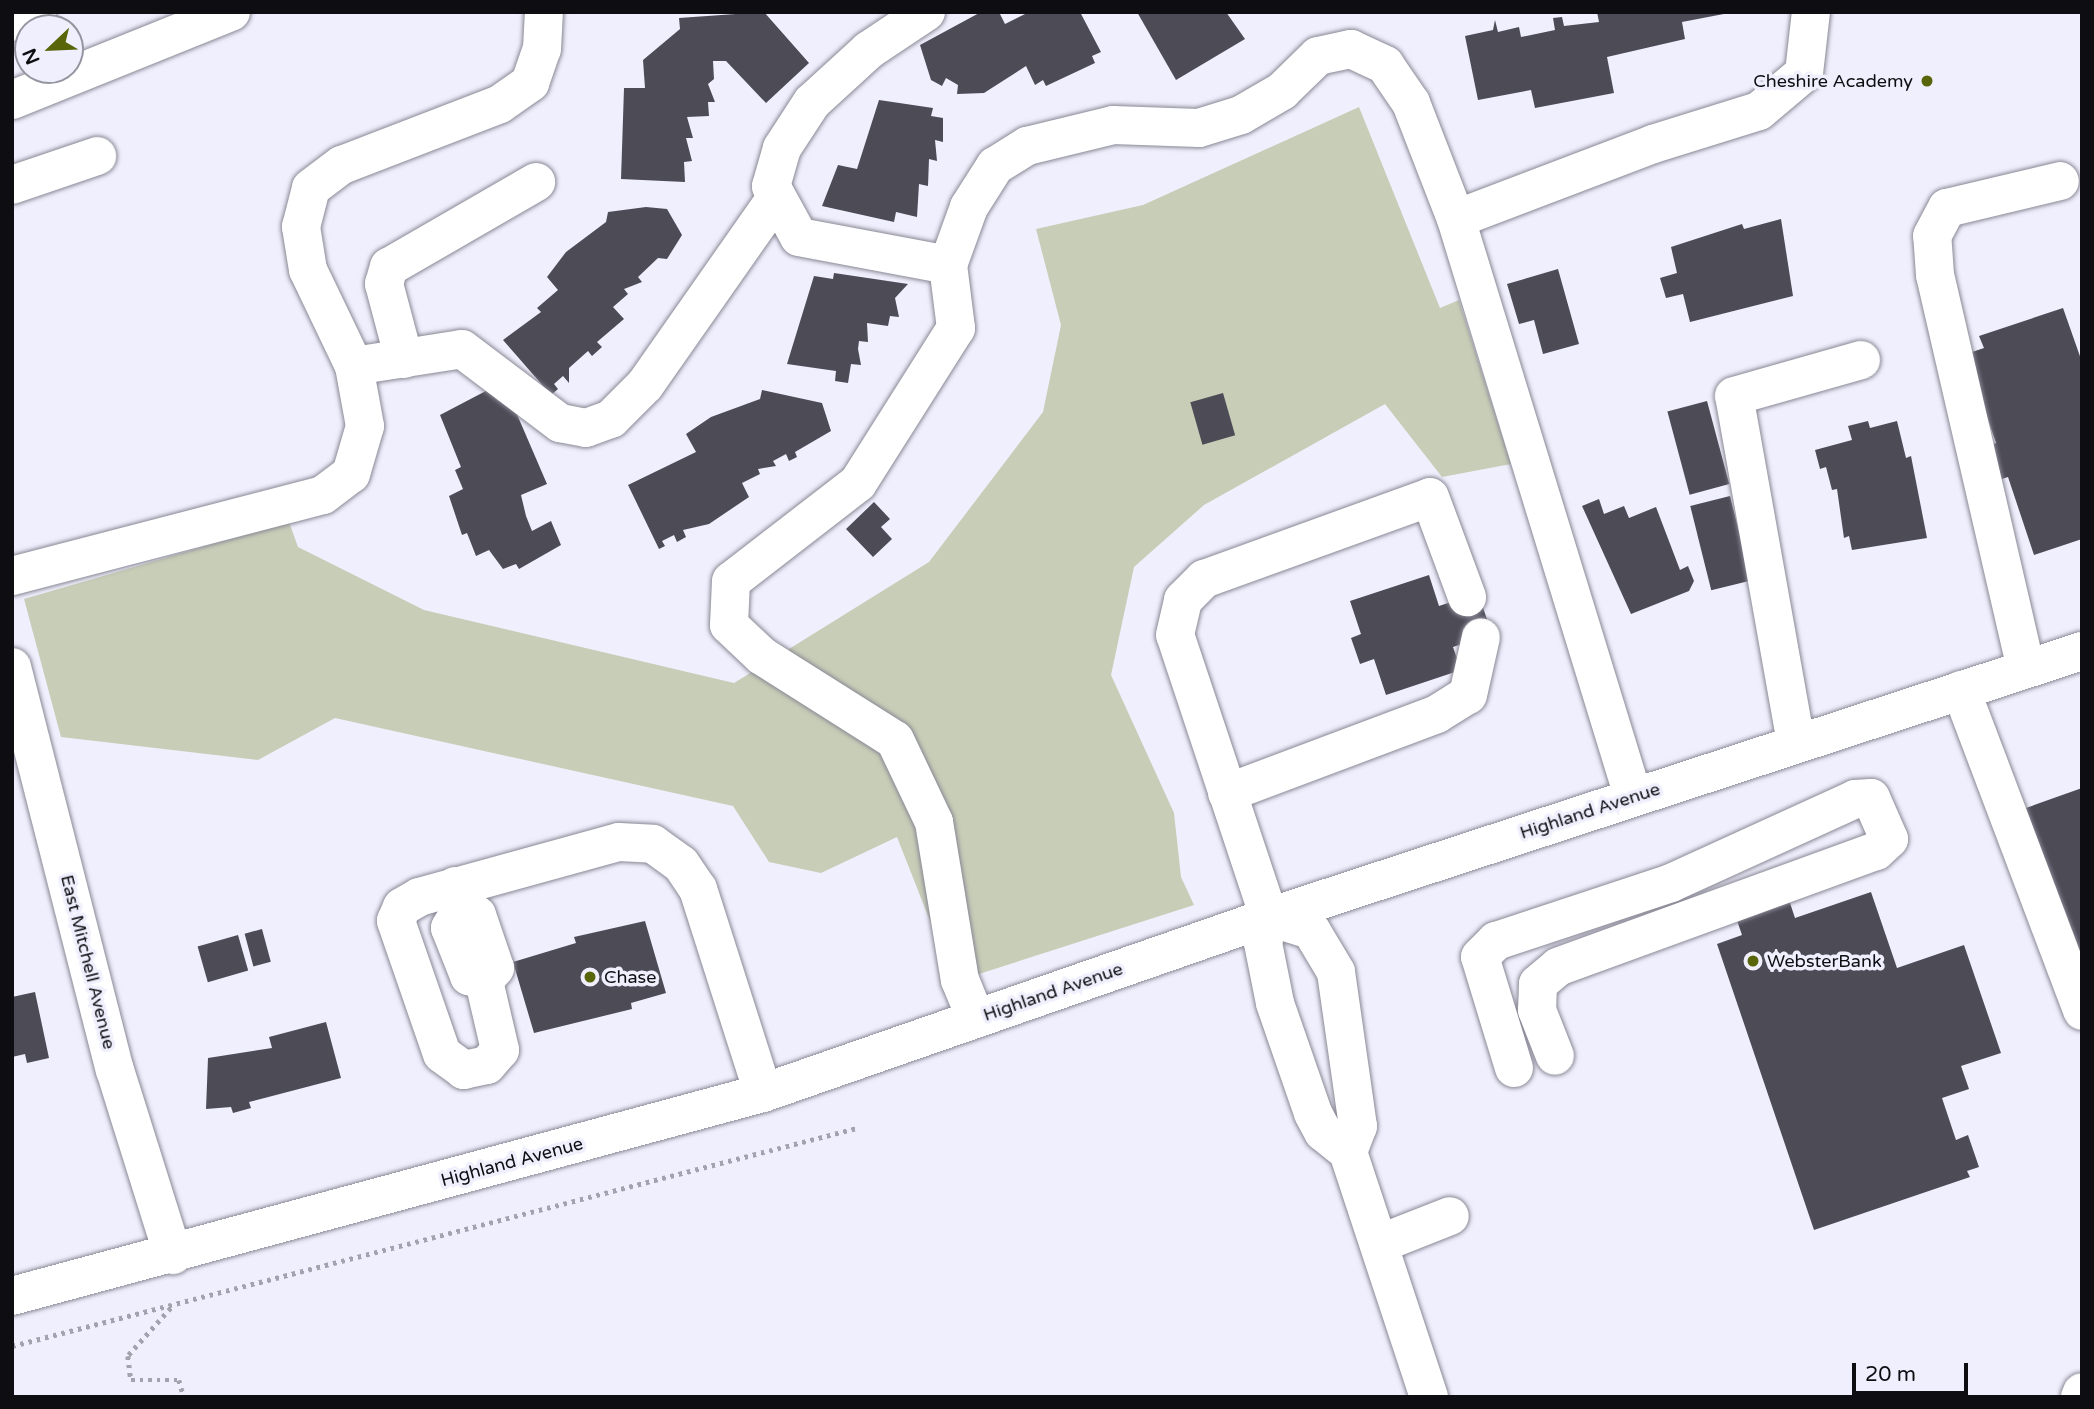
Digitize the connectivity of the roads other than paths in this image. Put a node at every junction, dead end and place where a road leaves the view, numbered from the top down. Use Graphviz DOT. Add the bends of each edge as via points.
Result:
graph roads {
  1 [pos="37,12"];
  2 [pos="231,12"];
  3 [pos="544,12"];
  4 [pos="926,12"];
  5 [pos="1811,12"];
  6 [pos="12,22"];
  7 [pos="12,100"];
  8 [pos="97,156"];
  9 [pos="2060,181"];
  10 [pos="536,183"];
  11 [pos="12,185"];
  12 [pos="776,198"];
  13 [pos="1456,219"];
  14 [pos="948,265"];
  15 [pos="404,359"];
  16 [pos="1861,360"];
  17 [pos="354,366"];
  18 [pos="12,576"];
  19 [pos="1466,597"];
  20 [pos="1481,637"];
  21 [pos="2082,651"];
  22 [pos="12,667"];
  23 [pos="2026,669"];
  24 [pos="1961,690"];
  25 [pos="1796,743"];
  26 [pos="1227,793"];
  27 [pos="1633,796"];
  28 [pos="458,897"];
  29 [pos="1269,917"];
  30 [pos="2082,1011"];
  31 [pos="976,1019"];
  32 [pos="1555,1056"];
  33 [pos="1514,1068"];
  34 [pos="763,1093"];
  35 [pos="1348,1152"];
  36 [pos="1450,1216"];
  37 [pos="1379,1244"];
  38 [pos="173,1255"];
  39 [pos="12,1296"];
  40 [pos="2082,1392"];
  41 [pos="1429,1397"];
  42 [pos="2080,1397"];
  1 -- 6 [label="main road"];
  2 -- 7 [label="main road"];
  3 -- 17 [label="main road" via="542,49 530,83 500,104 342,165 311,188 301,227 308,270"];
  4 -- 12 [label="main road" via="869,50 812,102 782,148 771,186"];
  5 -- 13 [label="main road" via="1804,73 1759,111 1554,179"];
  8 -- 11 [label="main road"];
  9 -- 23 [label="main road" via="1947,208 1932,236 1935,275"];
  10 -- 15 [label="main road" via="389,267 384,284"];
  12 -- 14 [label="main road" via="799,237"];
  12 -- 15 [label="main road" via="645,384 611,419 586,428 560,424 462,349"];
  13 -- 14 [label="main road" via="1411,103 1385,65 1351,49 1318,56 1282,91 1210,125 1113,125 1027,146 995,166 969,207"];
  13 -- 27 [label="main road"];
  14 -- 31 [label="main road" via="956,328 858,482 731,581 729,625 762,656 895,740 934,822 960,980"];
  15 -- 17 [label="main road"];
  16 -- 25 [label="main road" via="1734,396"];
  17 -- 18 [label="main road" via="365,426 351,474 323,495"];
  19 -- 26 [label="main road" via="1430,497 1204,579 1183,600 1175,635"];
  20 -- 26 [label="main road" via="1468,695 1437,714"];
  21 -- 23 [label="main road, Highland Avenue"];
  22 -- 38 [label="main road, East Mitchell Avenue" via="115,1070"];
  23 -- 24 [label="main road, Highland Avenue"];
  24 -- 25 [label="main road, Highland Avenue"];
  24 -- 30 [label="main road"];
  25 -- 27 [label="main road, Highland Avenue"];
  26 -- 29 [label="main road"];
  27 -- 29 [label="main road, Highland Avenue"];
  28 -- 28 [label="main road" via="419,897 402,907 396,921 442,1054 464,1070 487,1065 500,1050 484,981 495,968 477,915"];
  28 -- 34 [label="main road" via="619,842 653,844 681,864 698,889"];
  29 -- 31 [label="main road, Highland Avenue"];
  29 -- 35 [label="main road" via="1263,943 1275,1003 1312,1112 1323,1132"];
  29 -- 35 [label="main road" via="1311,930 1336,972 1358,1126"];
  31 -- 34 [label="main road, Highland Avenue"];
  32 -- 33 [label="main road" via="1536,1010 1538,984 1558,967 1876,851 1889,839 1871,798 1855,799 1671,883 1496,941 1480,957"];
  34 -- 38 [label="main road, Highland Avenue"];
  35 -- 37 [label="main road"];
  36 -- 37 [label="main road"];
  37 -- 41 [label="main road"];
  38 -- 39 [label="main road, Highland Avenue"];
  40 -- 42 [label="main road"];
}
